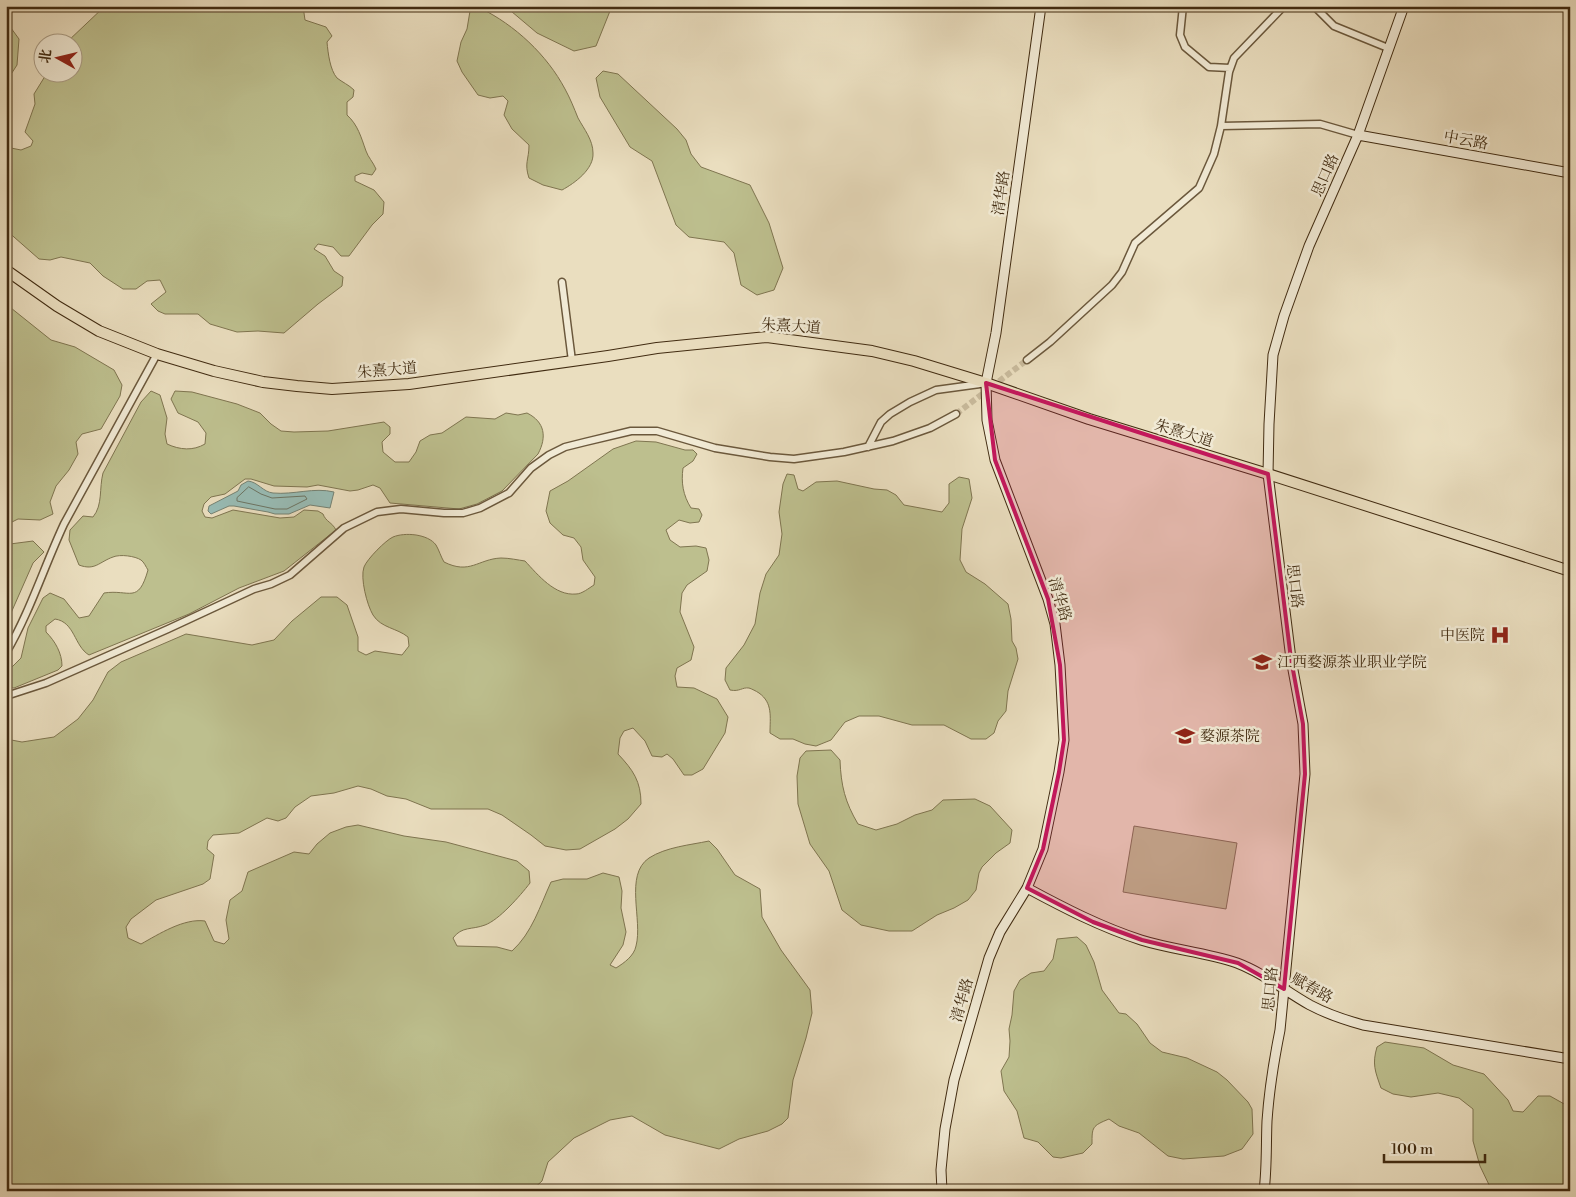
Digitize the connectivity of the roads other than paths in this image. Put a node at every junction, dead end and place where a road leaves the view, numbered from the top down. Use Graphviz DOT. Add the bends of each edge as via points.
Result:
graph roads {
  1 [pos="1041,6"];
  2 [pos="1183,6"];
  3 [pos="1284,6"];
  4 [pos="1314,6"];
  5 [pos="1404,6"];
  6 [pos="1388,48"];
  7 [pos="1230,68"];
  8 [pos="1221,126"];
  9 [pos="1358,135"];
  10 [pos="1570,172"];
  11 [pos="6,270"];
  12 [pos="562,282"];
  13 [pos="157,354"];
  14 [pos="1027,360"];
  15 [pos="572,361"];
  16 [pos="986,383"];
  17 [pos="956,414"];
  18 [pos="868,447"];
  19 [pos="1268,474"];
  20 [pos="1570,571"];
  21 [pos="6,653"];
  22 [pos="6,696"];
  23 [pos="1027,888"];
  24 [pos="1284,990"];
  25 [pos="1570,1059"];
  26 [pos="942,1191"];
  27 [pos="1264,1191"];
  1 -- 16 [label="street, 清华路" via="996,333"];
  2 -- 7 [label="street" via="1180,35 1185,47 1210,67"];
  3 -- 7 [label="street" via="1234,58"];
  4 -- 6 [label="street" via="1334,26"];
  5 -- 6 [label="street, 思口路"];
  6 -- 9 [label="street, 思口路"];
  7 -- 8 [label="street"];
  8 -- 9 [label="street" via="1320,124"];
  8 -- 14 [label="street" via="1214,154 1199,188 1134,243 1122,272 1112,285"];
  9 -- 10 [label="street, 中云路"];
  9 -- 19 [label="street, 思口路" via="1309,246 1284,316 1274,356"];
  11 -- 13 [label="main road, 朱熹大道" via="99,331"];
  12 -- 15 [label="street"];
  13 -- 15 [label="main road, 朱熹大道" via="262,382 332,389 409,384"];
  13 -- 21 [label="street" via="64,524 27,613"];
  15 -- 16 [label="main road, 朱熹大道" via="767,337 872,351"];
  16 -- 18 [label="street" via="936,390 910,402 882,422"];
  16 -- 19 [label="main road, 朱熹大道" via="1089,419"];
  16 -- 23 [label="street, 清华路" via="995,460 1048,599 1060,665 1064,740 1060,772 1043,849"];
  17 -- 18 [label="street" via="930,428"];
  18 -- 22 [label="street" via="794,459 715,448 657,431 642,430 565,447 532,468 509,492 480,508 444,514 401,509 376,512 344,528 281,580 46,682"];
  19 -- 20 [label="main road, 朱熹大道"];
  19 -- 24 [label="street, 思口路" via="1291,659 1303,724 1305,766"];
  23 -- 24 [label="street, 赋春路" via="1093,922 1142,940 1238,963 1263,974"];
  23 -- 26 [label="street, 清华路" via="1000,932 989,958 954,1080 945,1129"];
  24 -- 25 [label="street, 赋春路" via="1340,1018 1363,1025"];
  24 -- 27 [label="street, 思口路" via="1267,1122"];
}
